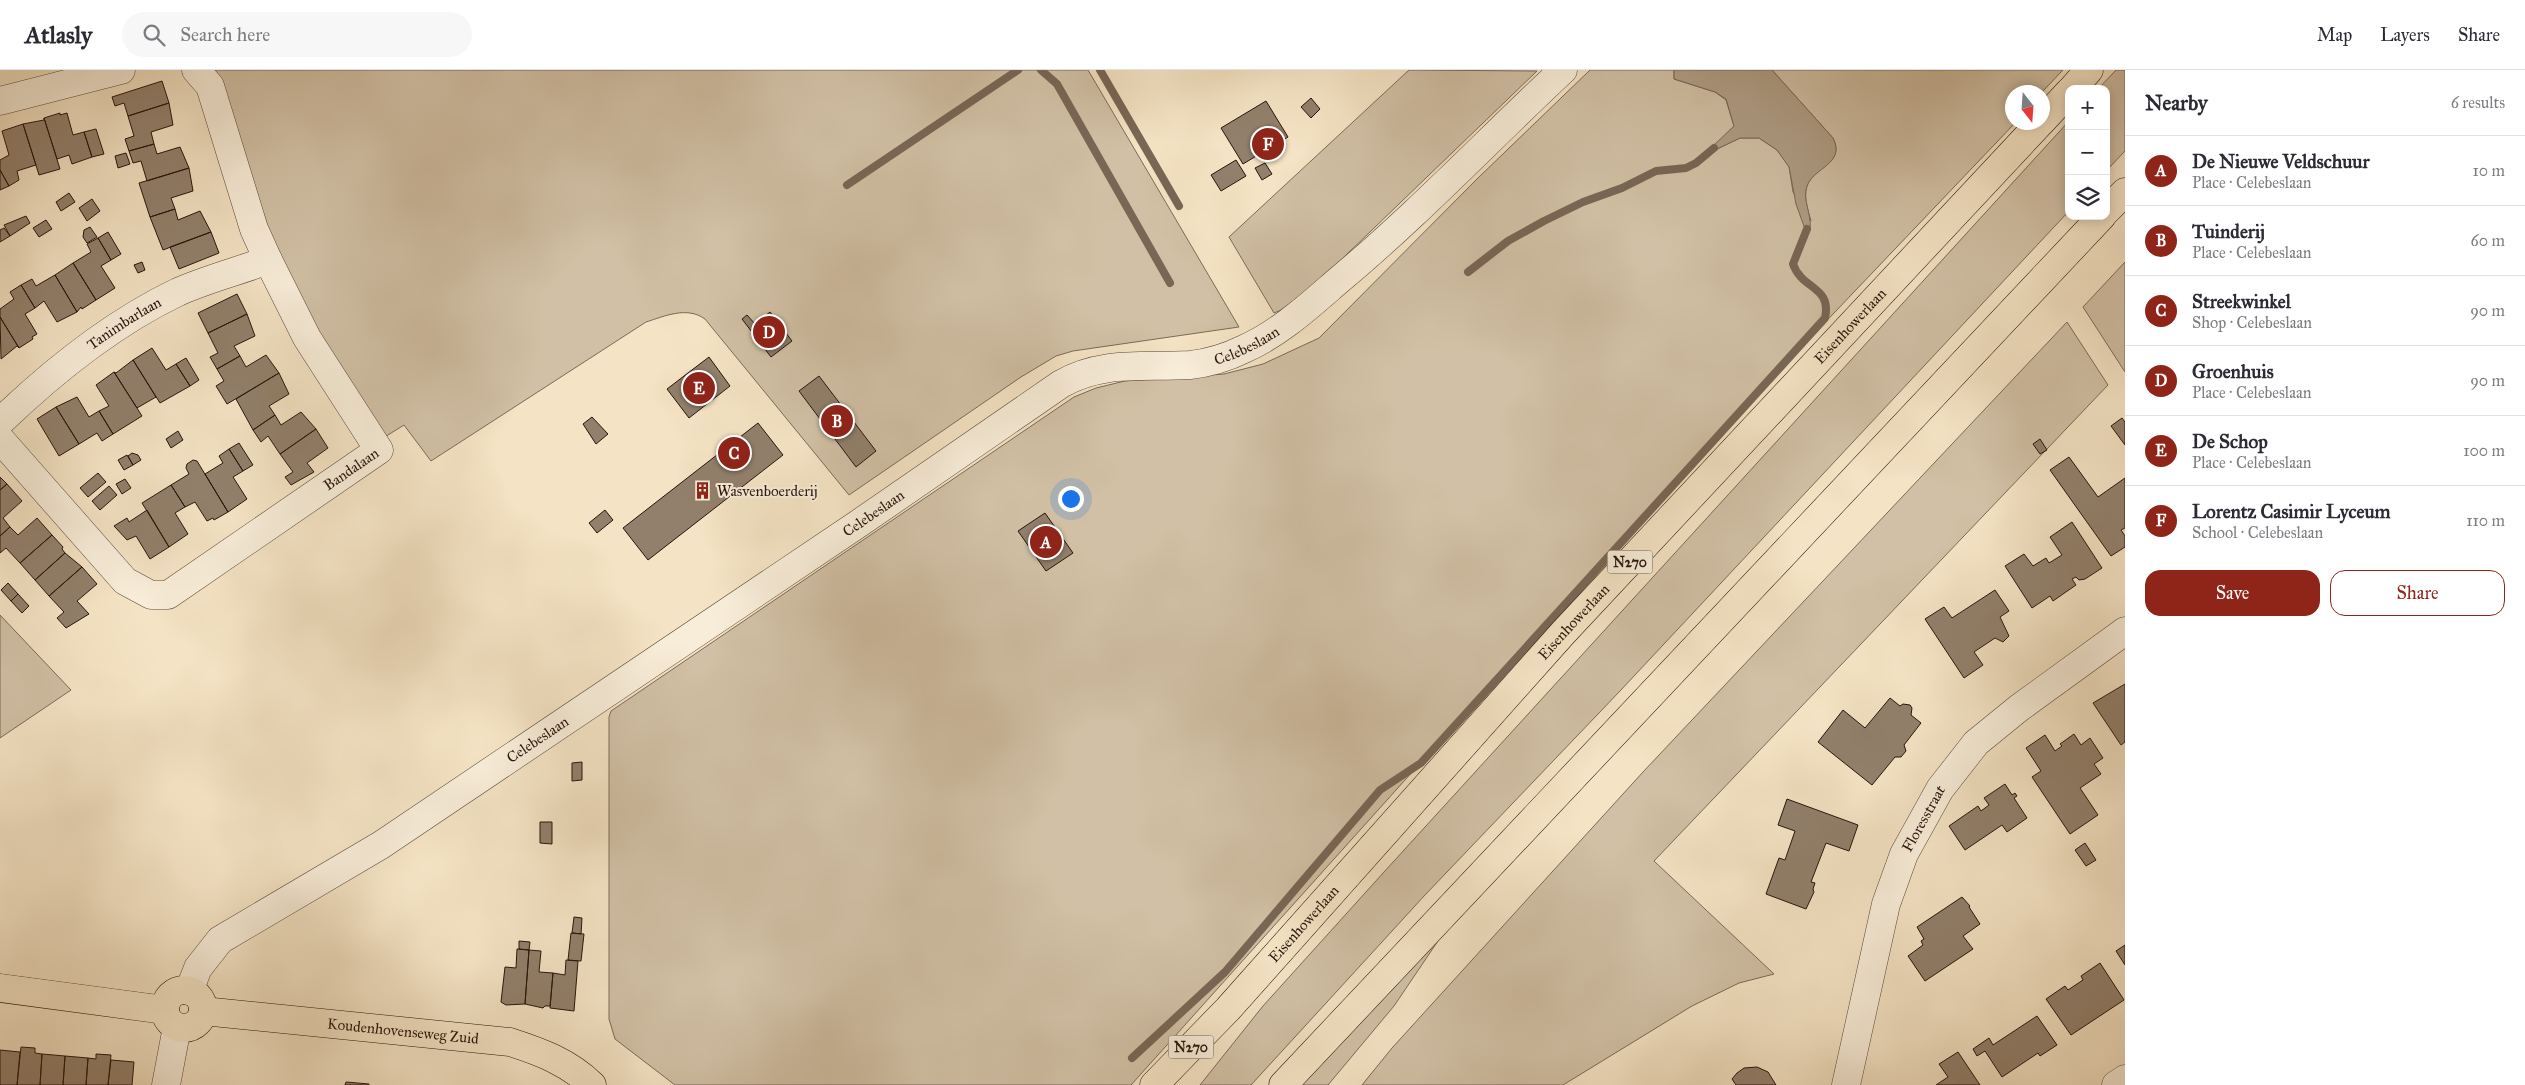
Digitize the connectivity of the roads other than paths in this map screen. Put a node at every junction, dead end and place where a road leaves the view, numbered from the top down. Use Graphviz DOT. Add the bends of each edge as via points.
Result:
graph roads {
  1 [pos="121,70"];
  2 [pos="196,70"];
  3 [pos="1563,70"];
  4 [pos="2089,70"];
  5 [pos="2076,85"];
  6 [pos="2065,96"];
  7 [pos="0,101"];
  8 [pos="2050,113"];
  9 [pos="2035,130"];
  10 [pos="2125,192"];
  11 [pos="2110,208"];
  12 [pos="2098,220"];
  13 [pos="268,260"];
  14 [pos="0,422"];
  15 [pos="0,439"];
  16 [pos="2125,630"];
  17 [pos="0,988"];
  18 [pos="196,1001"];
  19 [pos="171,1018"];
  20 [pos="2125,1079"];
  21 [pos="166,1085"];
  22 [pos="592,1085"];
  23 [pos="1154,1085"];
  24 [pos="1283,1085"];
  25 [pos="1846,1085"];
  26 [pos="2116,1085"];
  1 -- 7 [label="street"];
  2 -- 13 [label="street, Bandalaan" via="210,86 254,229"];
  3 -- 18 [label="street, Celebeslaan" via="1389,239 1284,325 1246,349 1223,358 1192,365 1102,368 1077,375 1061,384 381,845 220,940 198,968"];
  4 -- 5 [label="main road"];
  6 -- 8 [label="main road, Eisenhowerlaan / N270"];
  9 -- 23 [label="main road, Eisenhowerlaan / N270" via="1564,633 1228,1009"];
  10 -- 11 [label="main road"];
  12 -- 24 [label="main road"];
  13 -- 14 [label="street, Tanimbarlaan" via="178,292 112,330 33,390"];
  13 -- 15 [label="street, Bandalaan" via="307,338 378,450 168,595 151,595 124,581"];
  16 -- 25 [label="street, Floresstraat" via="1976,743 1940,790 1904,854 1886,904"];
  17 -- 19 [label="main road"];
  18 -- 19 [label="main road" via="181,990 169,997"];
  18 -- 22 [label="main road, Koudenhovenseweg Zuid" via="510,1042 545,1053 572,1068"];
  19 -- 21 [label="street"];
  20 -- 26 [label="street"];
}
